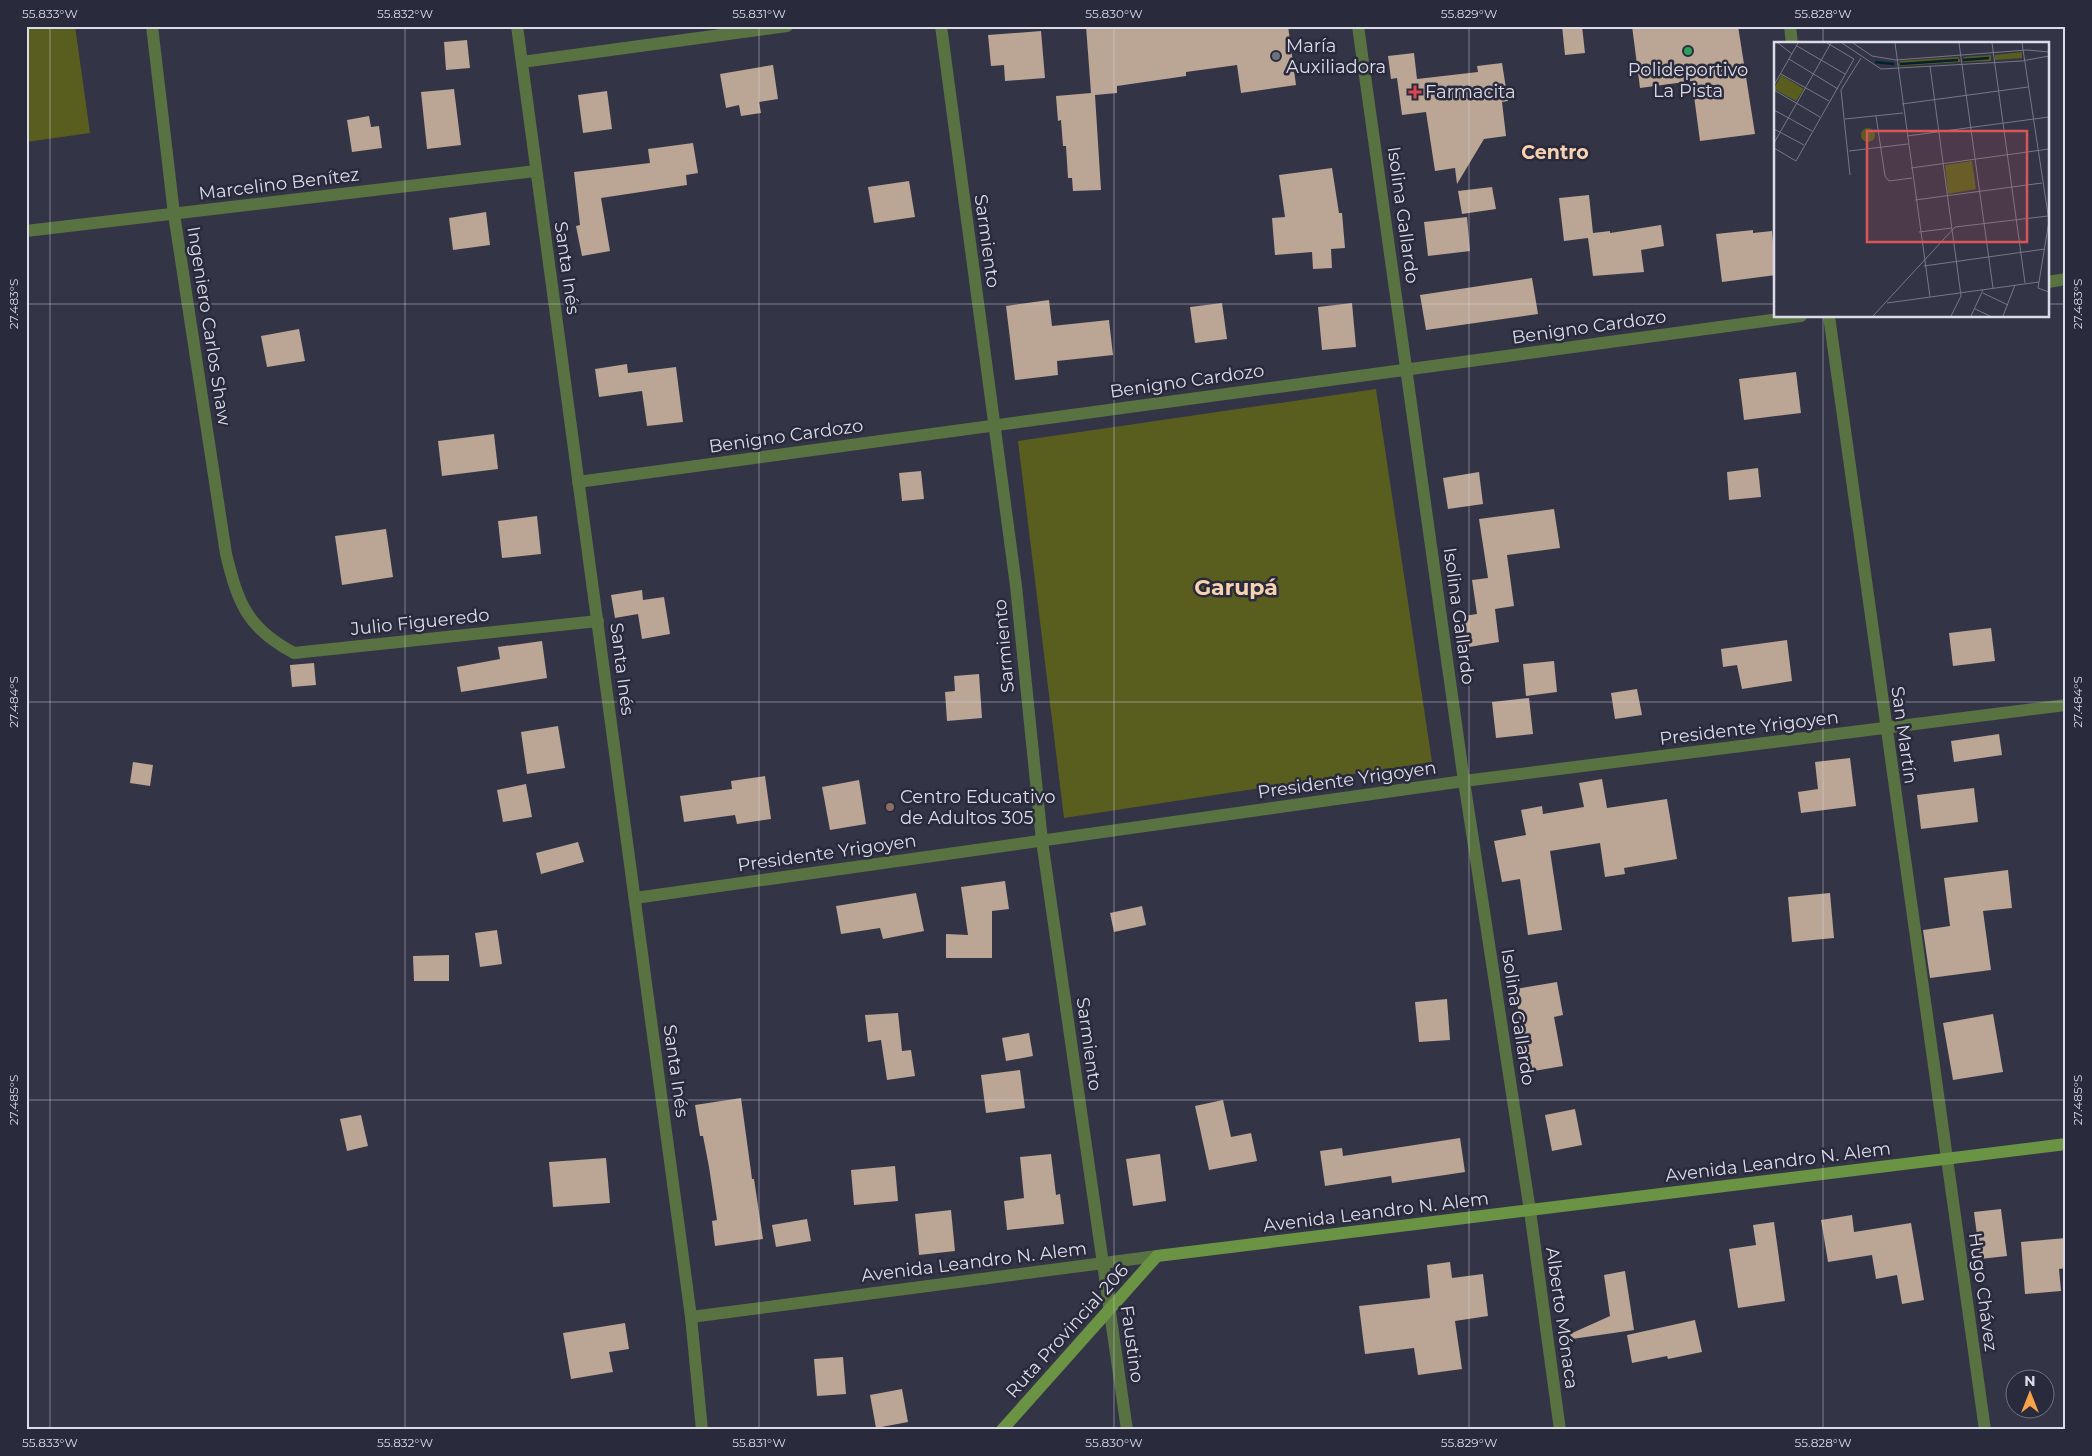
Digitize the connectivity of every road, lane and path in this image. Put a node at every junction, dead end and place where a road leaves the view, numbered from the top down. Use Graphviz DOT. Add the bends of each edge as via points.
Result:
graph roads {
  1 [pos="152,26"];
  2 [pos="517,26"];
  3 [pos="787,26"];
  4 [pos="941,26"];
  5 [pos="1358,26"];
  6 [pos="1790,26"];
  7 [pos="1792,42"];
  8 [pos="522,62"];
  9 [pos="536,171"];
  10 [pos="174,214"];
  11 [pos="26,231"];
  12 [pos="2066,279"];
  13 [pos="2050,282"];
  14 [pos="1786,318"];
  15 [pos="1830,318"];
  16 [pos="1407,369"];
  17 [pos="994,426"];
  18 [pos="578,482"];
  19 [pos="598,621"];
  20 [pos="254,625"];
  21 [pos="2066,706"];
  22 [pos="1886,728"];
  23 [pos="1464,781"];
  24 [pos="1042,842"];
  25 [pos="634,898"];
  26 [pos="2066,1144"];
  27 [pos="1946,1159"];
  28 [pos="1530,1210"];
  29 [pos="1156,1256"];
  30 [pos="1103,1263"];
  31 [pos="1109,1310"];
  32 [pos="691,1317"];
  33 [pos="702,1430"];
  34 [pos="1002,1430"];
  35 [pos="1127,1430"];
  36 [pos="1560,1430"];
  37 [pos="1985,1430"];
  1 -- 10 [label="street, Ingeniero Carlos Shaw"];
  2 -- 8 [label="street, Santa Inés"];
  3 -- 8 [label="street"];
  4 -- 17 [label="street, Sarmiento"];
  5 -- 16 [label="street, Isolina Gallardo"];
  6 -- 7 [label="street"];
  8 -- 9 [label="street, Santa Inés"];
  9 -- 10 [label="street, Marcelino Benítez"];
  9 -- 18 [label="street, Santa Inés"];
  10 -- 11 [label="street, Marcelino Benítez"];
  10 -- 20 [label="street, Ingeniero Carlos Shaw" via="226,554 236,594"];
  12 -- 13 [label="street"];
  14 -- 16 [label="street, Benigno Cardozo"];
  15 -- 22 [label="street, San Martín"];
  16 -- 17 [label="street, Benigno Cardozo"];
  16 -- 23 [label="street, Isolina Gallardo"];
  17 -- 18 [label="street, Benigno Cardozo"];
  17 -- 24 [label="street, Sarmiento" via="1016,586"];
  18 -- 19 [label="street, Santa Inés"];
  19 -- 20 [label="street, Julio Figueredo" via="294,653 274,643"];
  19 -- 25 [label="street, Santa Inés"];
  21 -- 22 [label="street, Presidente Yrigoyen"];
  22 -- 23 [label="street, Presidente Yrigoyen"];
  22 -- 27 [label="street, San Martín"];
  23 -- 24 [label="street, Presidente Yrigoyen"];
  23 -- 28 [label="street, Isolina Gallardo"];
  24 -- 25 [label="street, Presidente Yrigoyen"];
  24 -- 30 [label="street, Sarmiento"];
  25 -- 32 [label="street, Santa Inés"];
  26 -- 27 [label="main road, Avenida Leandro N. Alem"];
  27 -- 28 [label="main road, Avenida Leandro N. Alem"];
  27 -- 37 [label="street, Hugo Chávez"];
  28 -- 29 [label="main road, Avenida Leandro N. Alem"];
  28 -- 36 [label="street, Alberto Mónaca"];
  29 -- 30 [label="street, Avenida Leandro N. Alem"];
  29 -- 31 [label="main road, Ruta Provincial 206"];
  30 -- 31 [label="street, Faustino"];
  30 -- 32 [label="street, Avenida Leandro N. Alem"];
  31 -- 34 [label="main road, Ruta Provincial 206"];
  31 -- 35 [label="street, Faustino"];
  32 -- 33 [label="street, Santa Inés"];
}
